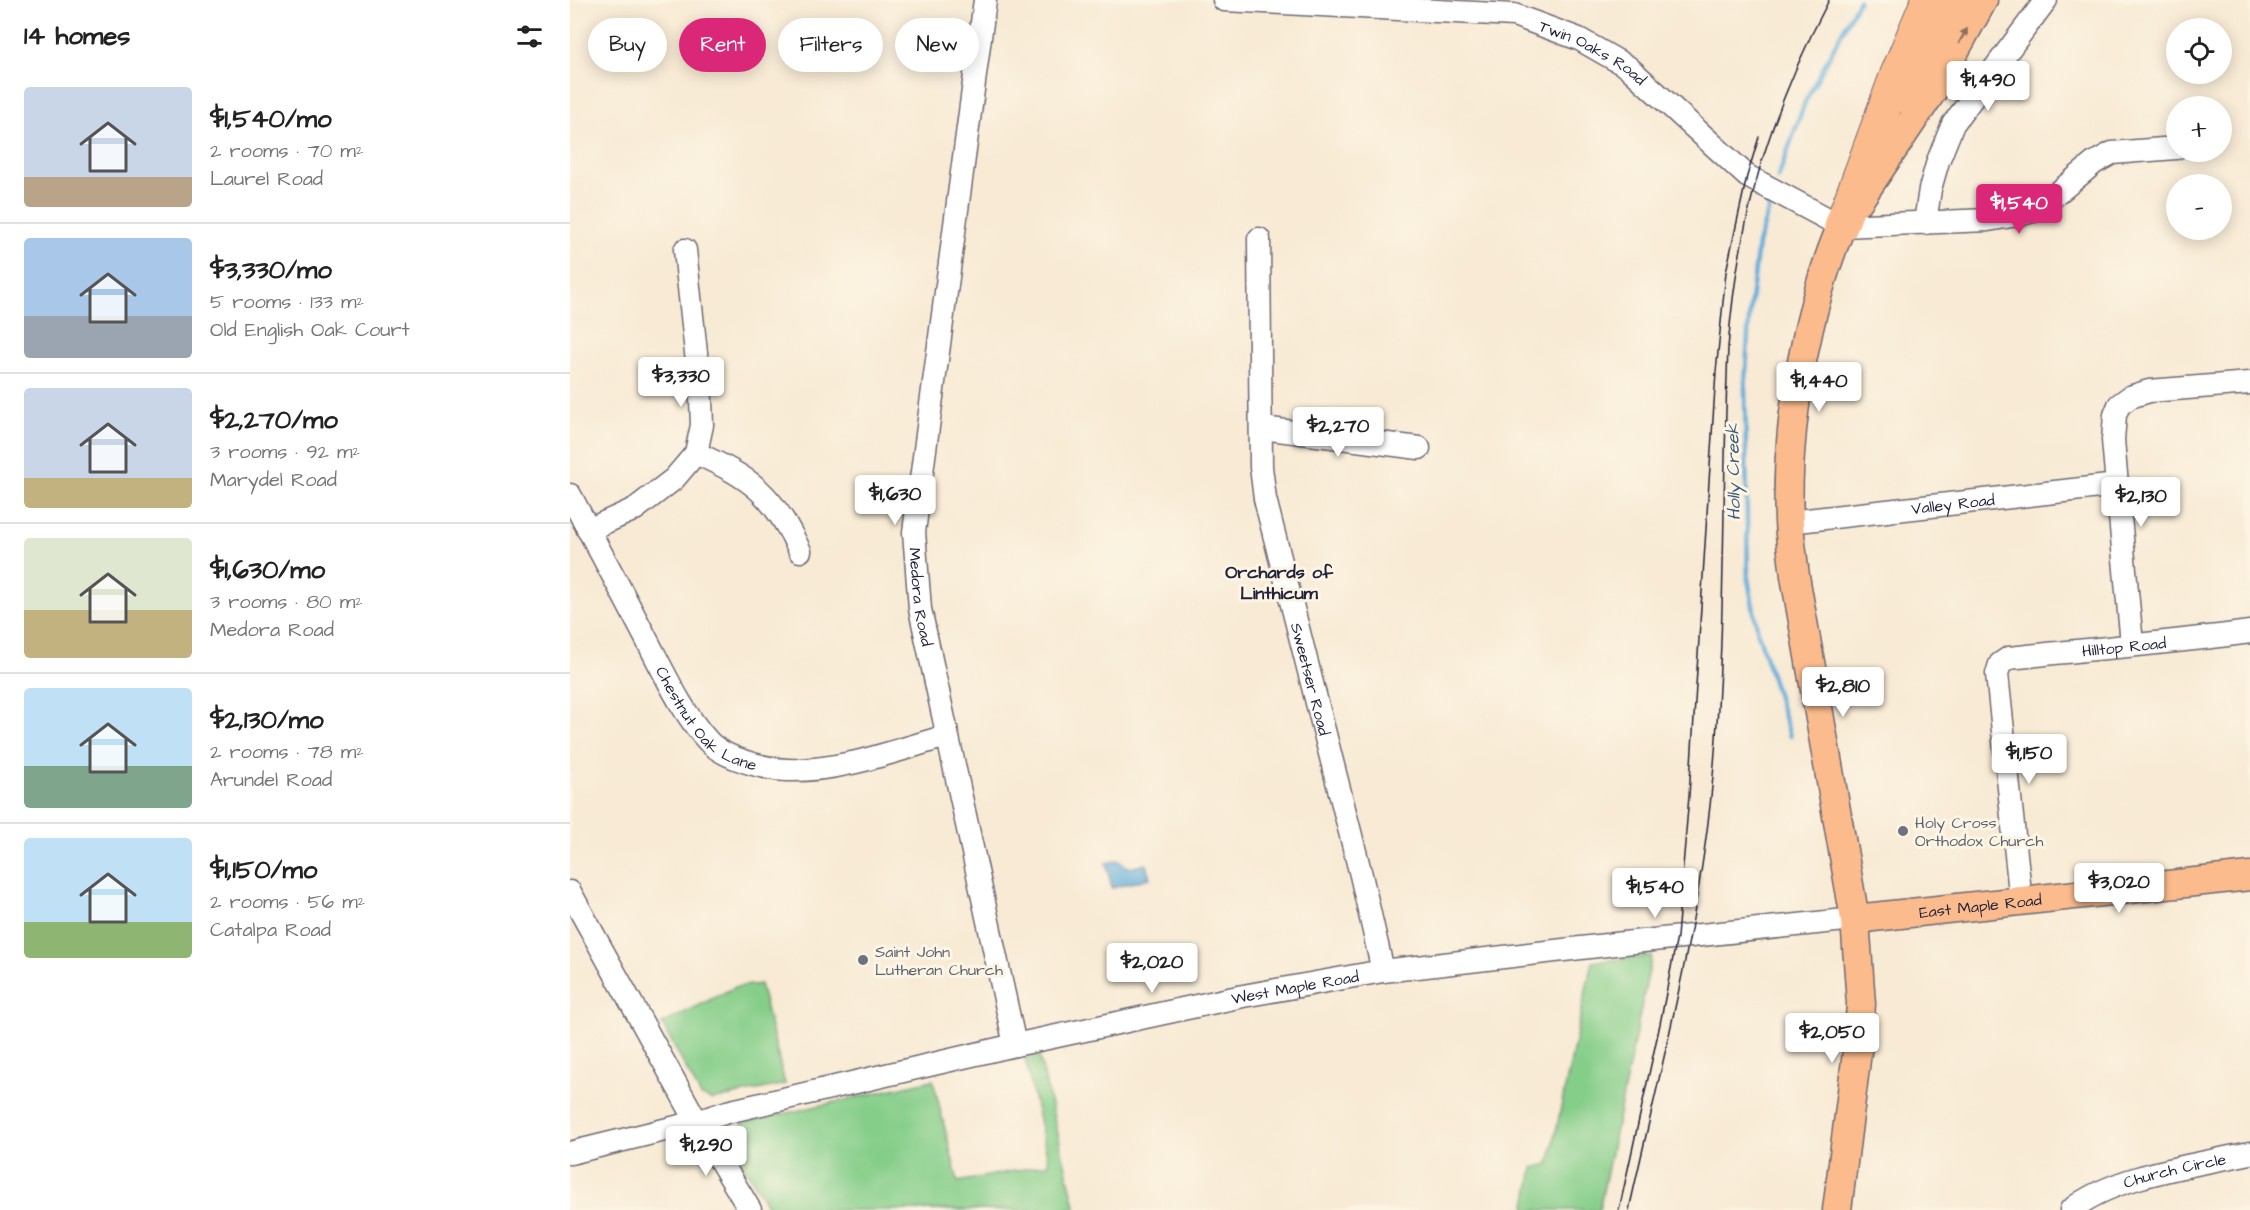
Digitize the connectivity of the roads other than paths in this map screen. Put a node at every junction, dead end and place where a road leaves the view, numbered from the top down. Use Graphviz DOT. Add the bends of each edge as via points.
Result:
graph roads {
  1 [pos="985,0"];
  2 [pos="1224,0"];
  3 [pos="1928,0"];
  4 [pos="1955,0"];
  5 [pos="1983,0"];
  6 [pos="2046,0"];
  7 [pos="1514,8"];
  8 [pos="2166,149"];
  9 [pos="1925,223"];
  10 [pos="1841,226"];
  11 [pos="1259,239"];
  12 [pos="684,250"];
  13 [pos="2250,383"];
  14 [pos="1262,428"];
  15 [pos="1419,448"];
  16 [pos="696,453"];
  17 [pos="2117,485"];
  18 [pos="570,495"];
  19 [pos="1790,522"];
  20 [pos="588,530"];
  21 [pos="800,551"];
  22 [pos="2250,632"];
  23 [pos="2132,644"];
  24 [pos="947,736"];
  25 [pos="2250,876"];
  26 [pos="570,891"];
  27 [pos="2021,902"];
  28 [pos="1855,920"];
  29 [pos="1383,971"];
  30 [pos="1015,1045"];
  31 [pos="697,1122"];
  32 [pos="570,1153"];
  33 [pos="2250,1153"];
  34 [pos="750,1210"];
  35 [pos="1837,1210"];
  36 [pos="2071,1210"];
  1 -- 24 [label="street, Medora Road" via="914,532 920,609"];
  2 -- 7 [label="street, Twin Oaks Road"];
  3 -- 10 [label="highway"];
  4 -- 10 [label="main road" via="1908,83"];
  10 -- 5 [label="main road, one-way" via="1933,90"];
  6 -- 9 [label="street" via="1953,124 1930,189"];
  7 -- 10 [label="street, Twin Oaks Road" via="1628,67 1747,177"];
  8 -- 9 [label="street" via="2112,153 2037,210 1988,220"];
  9 -- 10 [label="street"];
  10 -- 19 [label="main road" via="1807,335 1790,470"];
  11 -- 14 [label="street, Sweetser Road"];
  12 -- 16 [label="street" via="701,400 702,425"];
  13 -- 17 [label="street" via="2149,391 2119,405 2113,425"];
  14 -- 15 [label="street"];
  14 -- 29 [label="street, Sweetser Road" via="1265,499"];
  16 -- 20 [label="street" via="674,479 635,509"];
  16 -- 21 [label="street" via="732,469 757,487 774,505"];
  17 -- 19 [label="street, Valley Road"];
  17 -- 23 [label="street"];
  18 -- 20 [label="street, Chestnut Oak Lane"];
  19 -- 28 [label="main road" via="1795,576"];
  20 -- 24 [label="street, Chestnut Oak Lane" via="680,702 708,742 733,757 762,767 817,768"];
  22 -- 23 [label="street, Hilltop Road"];
  23 -- 27 [label="street, Hilltop Road" via="2009,658 2000,664 1997,674"];
  24 -- 30 [label="street, Medora Road"];
  25 -- 27 [label="main road, East Maple Road"];
  26 -- 31 [label="street"];
  27 -- 28 [label="main road, East Maple Road"];
  28 -- 29 [label="street, West Maple Road"];
  28 -- 35 [label="main road" via="1860,1024"];
  29 -- 30 [label="street, West Maple Road" via="1243,996"];
  30 -- 31 [label="street, West Maple Road"];
  31 -- 32 [label="street, West Maple Road"];
  31 -- 34 [label="street"];
  33 -- 36 [label="street, Church Circle" via="2153,1174 2081,1201"];
}
